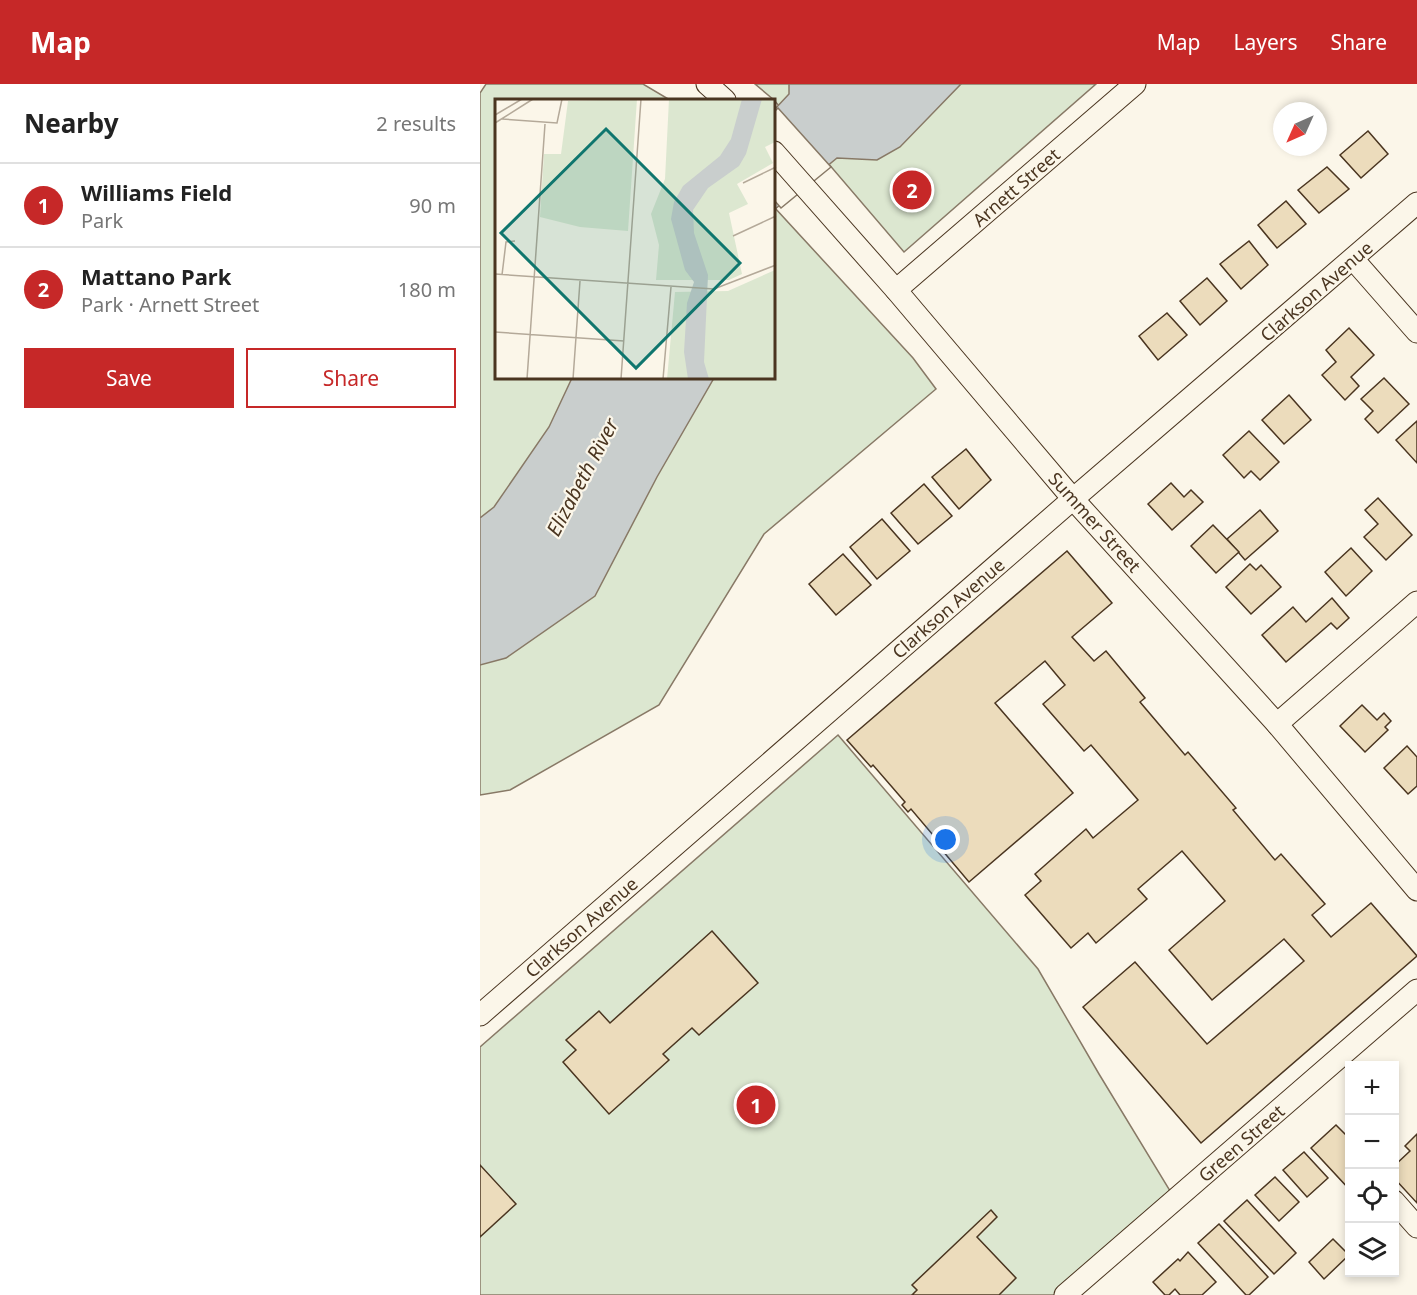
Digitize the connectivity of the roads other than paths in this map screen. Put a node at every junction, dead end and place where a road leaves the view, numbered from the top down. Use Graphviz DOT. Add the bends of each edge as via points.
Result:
graph roads {
  1 [pos="707,84"];
  2 [pos="1135,84"];
  3 [pos="724,99"];
  4 [pos="776,154"];
  5 [pos="1417,203"];
  6 [pos="1353,259"];
  7 [pos="896,290"];
  8 [pos="1417,332"];
  9 [pos="1073,499"];
  10 [pos="1417,602"];
  11 [pos="1277,724"];
  12 [pos="1417,890"];
  13 [pos="1417,990"];
  14 [pos="480,1015"];
  15 [pos="1399,1206"];
  16 [pos="1417,1227"];
  17 [pos="1065,1295"];
  1 -- 3 [label="street"];
  2 -- 7 [label="street, Arnett Street"];
  4 -- 7 [label="street, Summer Street"];
  5 -- 6 [label="street, Clarkson Avenue"];
  6 -- 8 [label="street"];
  6 -- 9 [label="street, Clarkson Avenue"];
  7 -- 9 [label="street, Summer Street"];
  9 -- 11 [label="street, Summer Street"];
  9 -- 14 [label="street, Clarkson Avenue"];
  10 -- 11 [label="street"];
  11 -- 12 [label="street, Summer Street"];
  13 -- 17 [label="street, Green Street"];
  15 -- 16 [label="street"];
}
